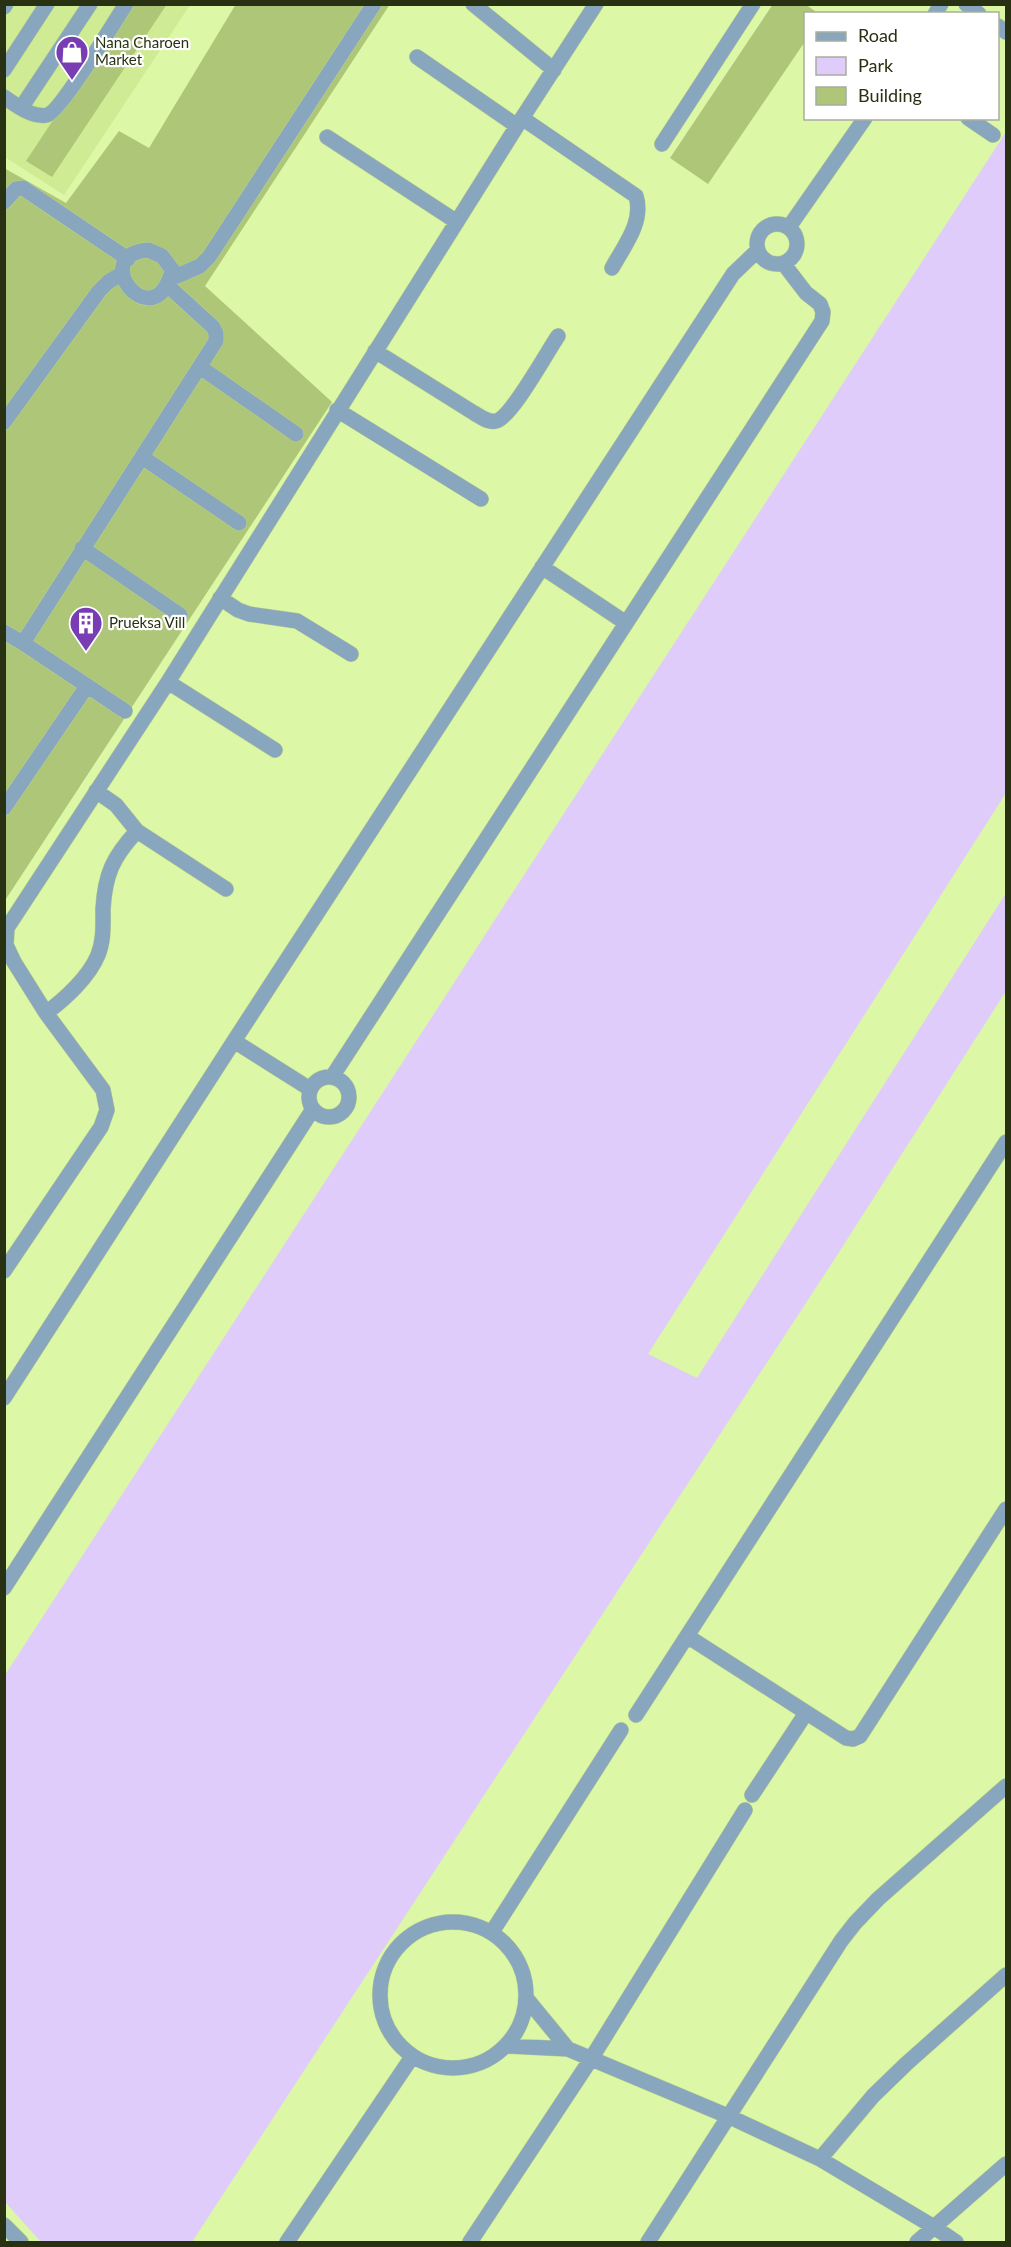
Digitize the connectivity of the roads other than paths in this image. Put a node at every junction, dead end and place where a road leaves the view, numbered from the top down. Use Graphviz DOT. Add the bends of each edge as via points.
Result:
graph roads {
  1 [pos="47,4"];
  2 [pos="90,4"];
  3 [pos="126,4"];
  4 [pos="374,4"];
  5 [pos="473,4"];
  6 [pos="596,4"];
  7 [pos="753,4"];
  8 [pos="417,57"];
  9 [pos="4,70"];
  10 [pos="554,70"];
  11 [pos="4,97"];
  12 [pos="21,108"];
  13 [pos="864,120"];
  14 [pos="971,120"];
  15 [pos="519,122"];
  16 [pos="993,135"];
  17 [pos="327,137"];
  18 [pos="662,144"];
  19 [pos="4,202"];
  20 [pos="457,222"];
  21 [pos="789,227"];
  22 [pos="758,250"];
  23 [pos="783,263"];
  24 [pos="125,266"];
  25 [pos="612,268"];
  26 [pos="172,280"];
  27 [pos="558,336"];
  28 [pos="375,351"];
  29 [pos="200,367"];
  30 [pos="337,410"];
  31 [pos="4,422"];
  32 [pos="296,434"];
  33 [pos="142,457"];
  34 [pos="481,499"];
  35 [pos="239,523"];
  36 [pos="82,548"];
  37 [pos="543,567"];
  38 [pos="220,598"];
  39 [pos="180,615"];
  40 [pos="626,623"];
  41 [pos="4,632"];
  42 [pos="23,643"];
  43 [pos="351,654"];
  44 [pos="168,682"];
  45 [pos="87,686"];
  46 [pos="125,711"];
  47 [pos="275,750"];
  48 [pos="96,791"];
  49 [pos="5,807"];
  50 [pos="137,831"];
  51 [pos="226,889"];
  52 [pos="46,1013"];
  53 [pos="234,1041"];
  54 [pos="332,1077"];
  55 [pos="310,1089"];
  56 [pos="313,1109"];
  57 [pos="1006,1142"];
  58 [pos="4,1271"];
  59 [pos="4,1398"];
  60 [pos="1006,1509"];
  61 [pos="6,1583"];
  62 [pos="687,1636"];
  63 [pos="806,1713"];
  64 [pos="636,1714"];
  65 [pos="621,1730"];
  66 [pos="1006,1786"];
  67 [pos="752,1795"];
  68 [pos="745,1810"];
  69 [pos="492,1932"];
  70 [pos="1006,1975"];
  71 [pos="526,1999"];
  72 [pos="506,2046"];
  73 [pos="568,2049"];
  74 [pos="412,2057"];
  75 [pos="591,2059"];
  76 [pos="730,2117"];
  77 [pos="820,2159"];
  78 [pos="1006,2164"];
  79 [pos="4,2225"];
  80 [pos="934,2227"];
  81 [pos="21,2242"];
  82 [pos="288,2242"];
  83 [pos="470,2242"];
  84 [pos="648,2242"];
  85 [pos="917,2242"];
  86 [pos="956,2242"];
  1 -- 9 [label="street"];
  2 -- 12 [label="street"];
  3 -- 12 [label="street" via="56,109 48,115"];
  4 -- 26 [label="street" via="210,257"];
  5 -- 10 [label="street"];
  6 -- 10 [label="street"];
  7 -- 18 [label="street"];
  8 -- 15 [label="street"];
  10 -- 15 [label="street"];
  11 -- 12 [label="street"];
  13 -- 21 [label="street"];
  14 -- 16 [label="street"];
  15 -- 20 [label="street"];
  15 -- 25 [label="street" via="636,196 636,224"];
  17 -- 20 [label="street"];
  19 -- 24 [label="street" via="16,189 23,188"];
  20 -- 28 [label="street"];
  21 -- 22 [label="street" via="765,227 757,242"];
  21 -- 23 [label="street" via="797,238 796,249 792,258"];
  22 -- 23 [label="street" via="765,260"];
  22 -- 37 [label="street" via="733,274"];
  23 -- 40 [label="street" via="806,293 820,304 824,312 822,321"];
  24 -- 26 [label="street" via="141,251 156,252 162,256"];
  24 -- 26 [label="street" via="128,288 140,297 156,295"];
  24 -- 31 [label="street" via="99,291"];
  26 -- 29 [label="street" via="216,333 216,341"];
  27 -- 28 [label="street" via="507,415 498,421 474,413"];
  28 -- 30 [label="street"];
  29 -- 32 [label="street"];
  29 -- 33 [label="street"];
  30 -- 34 [label="street"];
  30 -- 38 [label="street"];
  33 -- 35 [label="street"];
  33 -- 36 [label="street"];
  36 -- 39 [label="street"];
  36 -- 42 [label="street"];
  37 -- 40 [label="street"];
  37 -- 53 [label="street"];
  38 -- 43 [label="street" via="249,614 297,621"];
  38 -- 44 [label="street"];
  40 -- 54 [label="street"];
  41 -- 42 [label="street"];
  42 -- 45 [label="street"];
  44 -- 47 [label="street"];
  44 -- 48 [label="street"];
  45 -- 46 [label="street"];
  45 -- 49 [label="street"];
  48 -- 50 [label="street" via="117,805"];
  48 -- 52 [label="street" via="8,928 6,945 14,963"];
  50 -- 51 [label="street"];
  50 -- 52 [label="street" via="111,865 106,881 98,956 65,999"];
  52 -- 58 [label="street" via="103,1090 107,1110 101,1127"];
  53 -- 55 [label="street"];
  53 -- 59 [label="street"];
  54 -- 55 [label="street" via="321,1078"];
  54 -- 56 [label="street" via="347,1088 346,1107 327,1117"];
  55 -- 56 [label="street"];
  56 -- 61 [label="street"];
  57 -- 62 [label="street"];
  60 -- 63 [label="street" via="860,1736 846,1738"];
  62 -- 63 [label="street"];
  62 -- 64 [label="street"];
  63 -- 67 [label="street"];
  65 -- 69 [label="street"];
  66 -- 76 [label="street" via="855,1923"];
  68 -- 75 [label="street"];
  69 -- 71 [label="street" via="511,1950 524,1973"];
  69 -- 74 [label="street" via="452,1921 431,1924 397,1947 380,1985 380,2006 397,2043"];
  70 -- 77 [label="street" via="873,2096"];
  71 -- 72 [label="street" via="520,2024"];
  71 -- 73 [label="street"];
  72 -- 73 [label="street"];
  72 -- 74 [label="street" via="471,2066 451,2069"];
  73 -- 75 [label="street"];
  74 -- 82 [label="street"];
  75 -- 76 [label="street"];
  75 -- 83 [label="street"];
  76 -- 77 [label="street"];
  76 -- 84 [label="street"];
  77 -- 80 [label="street"];
  78 -- 80 [label="street"];
  79 -- 81 [label="street"];
  80 -- 85 [label="street"];
  80 -- 86 [label="street"];
}
